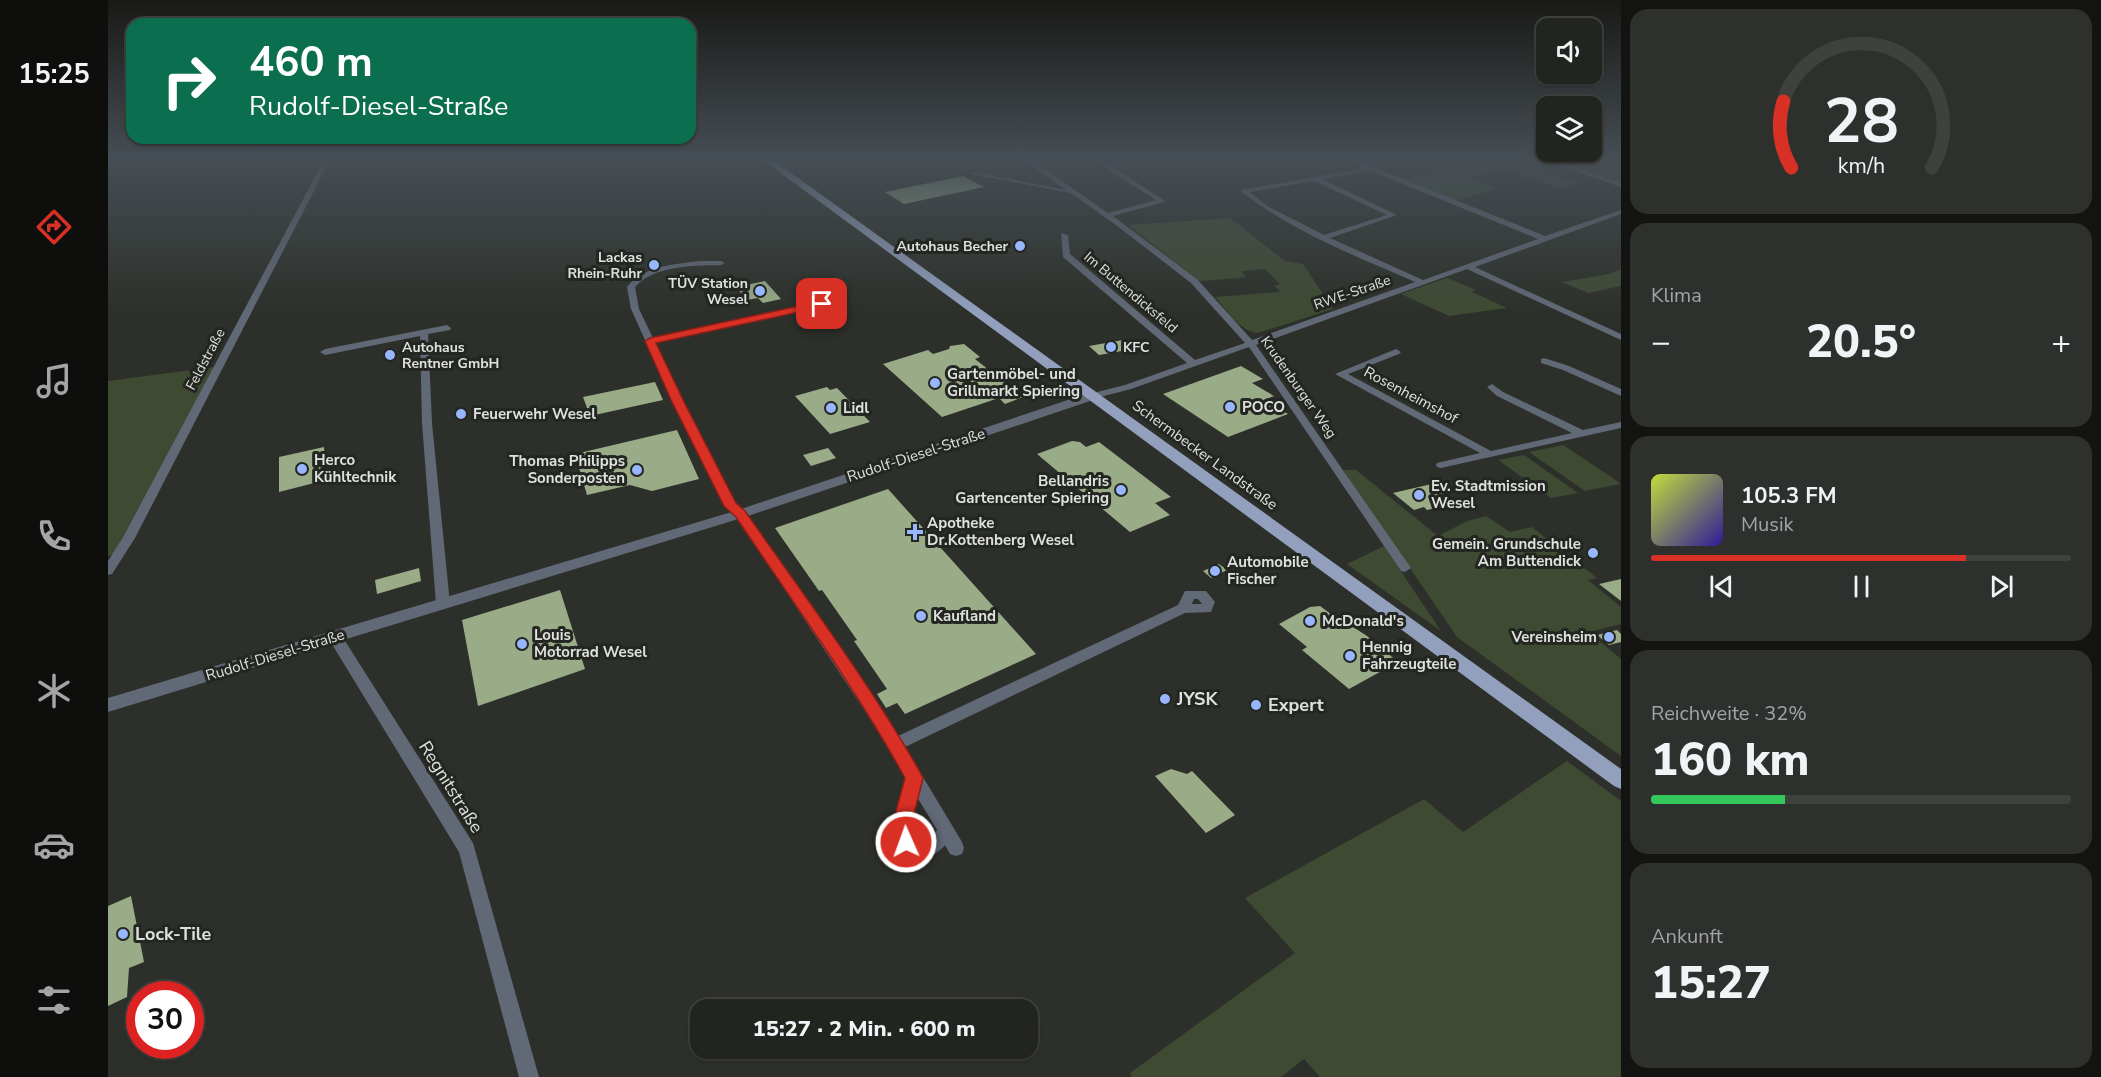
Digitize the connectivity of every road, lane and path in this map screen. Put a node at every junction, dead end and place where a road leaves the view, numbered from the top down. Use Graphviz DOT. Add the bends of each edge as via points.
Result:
graph roads {
  1 [pos="300,210"];
  2 [pos="836,210"];
  3 [pos="1100,210"];
  4 [pos="1126,210"];
  5 [pos="1271,210"];
  6 [pos="1383,210"];
  7 [pos="1474,210"];
  8 [pos="1621,212"];
  9 [pos="1107,215"];
  10 [pos="1064,235"];
  11 [pos="1323,238"];
  12 [pos="1545,239"];
  13 [pos="721,263"];
  14 [pos="1467,266"];
  15 [pos="1421,282"];
  16 [pos="821,296"];
  17 [pos="447,328"];
  18 [pos="424,332"];
  19 [pos="1618,333"];
  20 [pos="650,341"];
  21 [pos="1251,342"];
  22 [pos="325,352"];
  23 [pos="1396,352"];
  24 [pos="1544,362"];
  25 [pos="1193,363"];
  26 [pos="1492,387"];
  27 [pos="1621,393"];
  28 [pos="1092,396"];
  29 [pos="1621,424"];
  30 [pos="1581,433"];
  31 [pos="1489,454"];
  32 [pos="1441,465"];
  33 [pos="740,514"];
  34 [pos="112,560"];
  35 [pos="1405,568"];
  36 [pos="108,571"];
  37 [pos="443,604"];
  38 [pos="1183,608"];
  39 [pos="335,637"];
  40 [pos="108,705"];
  41 [pos="895,744"];
  42 [pos="914,778"];
  43 [pos="1621,780"];
  44 [pos="946,832"];
  45 [pos="956,848"];
  46 [pos="529,1077"];
  1 -- 34 [label="street, Feldstraße"];
  2 -- 28 [label="main road, Schermbecker Landstraße"];
  3 -- 9 [label="street, Krudenburger Weg"];
  4 -- 9 [label="street"];
  5 -- 11 [label="street"];
  6 -- 11 [label="street" via="1393,215"];
  7 -- 12 [label="street"];
  8 -- 12 [label="street, RWE-Straße"];
  9 -- 21 [label="street, Krudenburger Weg" via="1194,281 1241,336"];
  10 -- 25 [label="street, Im Buttendicksfeld" via="1066,255"];
  11 -- 15 [label="street"];
  12 -- 14 [label="street, RWE-Straße"];
  13 -- 20 [label="street" via="662,270 633,283 635,309"];
  14 -- 15 [label="street, RWE-Straße"];
  14 -- 19 [label="street"];
  15 -- 21 [label="street, RWE-Straße"];
  16 -- 20 [label="street" via="822,304"];
  17 -- 18 [label="street"];
  18 -- 22 [label="street"];
  18 -- 37 [label="street" via="427,423"];
  20 -- 33 [label="street" via="730,506"];
  21 -- 25 [label="street, RWE-Straße"];
  21 -- 35 [label="street, Krudenburger Weg"];
  23 -- 31 [label="street, Rosenheimshof" via="1340,374"];
  24 -- 27 [label="street"];
  25 -- 28 [label="street, RWE-Straße"];
  26 -- 30 [label="street"];
  28 -- 33 [label="street, Rudolf-Diesel-Straße"];
  28 -- 43 [label="main road, Schermbecker Landstraße"];
  29 -- 30 [label="street"];
  30 -- 31 [label="street"];
  31 -- 32 [label="street"];
  33 -- 37 [label="street, Rudolf-Diesel-Straße"];
  33 -- 41 [label="street"];
  34 -- 36 [label="street, Feldstraße"];
  37 -- 39 [label="street, Rudolf-Diesel-Straße"];
  38 -- 41 [label="street"];
  39 -- 40 [label="street, Rudolf-Diesel-Straße"];
  39 -- 46 [label="street, Regnitstraße" via="467,849"];
  41 -- 42 [label="street"];
  42 -- 44 [label="street"];
  42 -- 44 [label="street" via="902,826 906,842 932,848"];
  44 -- 45 [label="street"];
}
